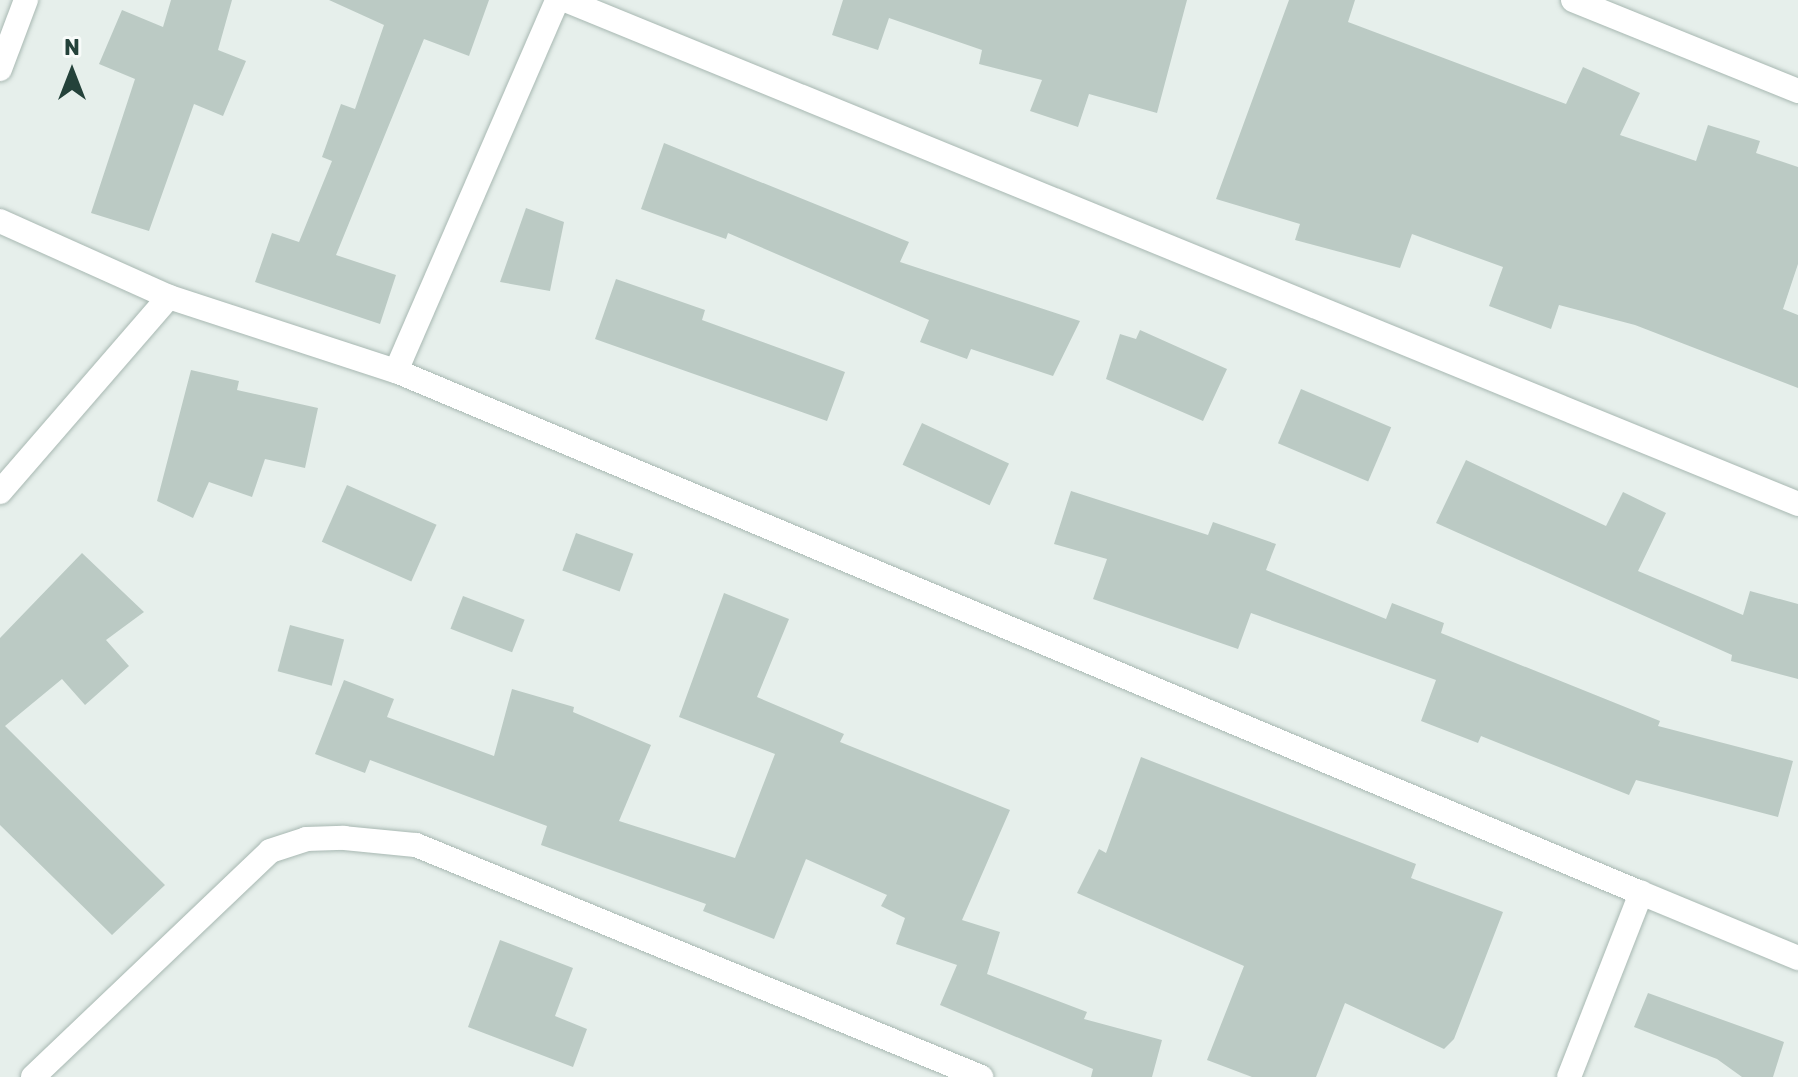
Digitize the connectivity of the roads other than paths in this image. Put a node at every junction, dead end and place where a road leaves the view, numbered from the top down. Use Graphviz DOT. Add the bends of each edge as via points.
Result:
graph roads {
  1 [pos="26,0"];
  2 [pos="557,0"];
  3 [pos="565,0"];
  4 [pos="1573,0"];
  5 [pos="0,69"];
  6 [pos="1798,91"];
  7 [pos="0,221"];
  8 [pos="169,297"];
  9 [pos="396,371"];
  10 [pos="0,492"];
  11 [pos="1798,504"];
  12 [pos="1641,893"];
  13 [pos="1798,958"];
  14 [pos="33,1077"];
  15 [pos="981,1077"];
  16 [pos="1569,1077"];
  1 -- 5 [label="street"];
  2 -- 9 [label="street"];
  3 -- 11 [label="street"];
  4 -- 6 [label="street"];
  7 -- 8 [label="street"];
  8 -- 9 [label="street"];
  8 -- 10 [label="street"];
  9 -- 12 [label="street"];
  12 -- 13 [label="street"];
  12 -- 16 [label="street"];
  14 -- 15 [label="street" via="270,851 306,839 344,838 416,845"];
}
